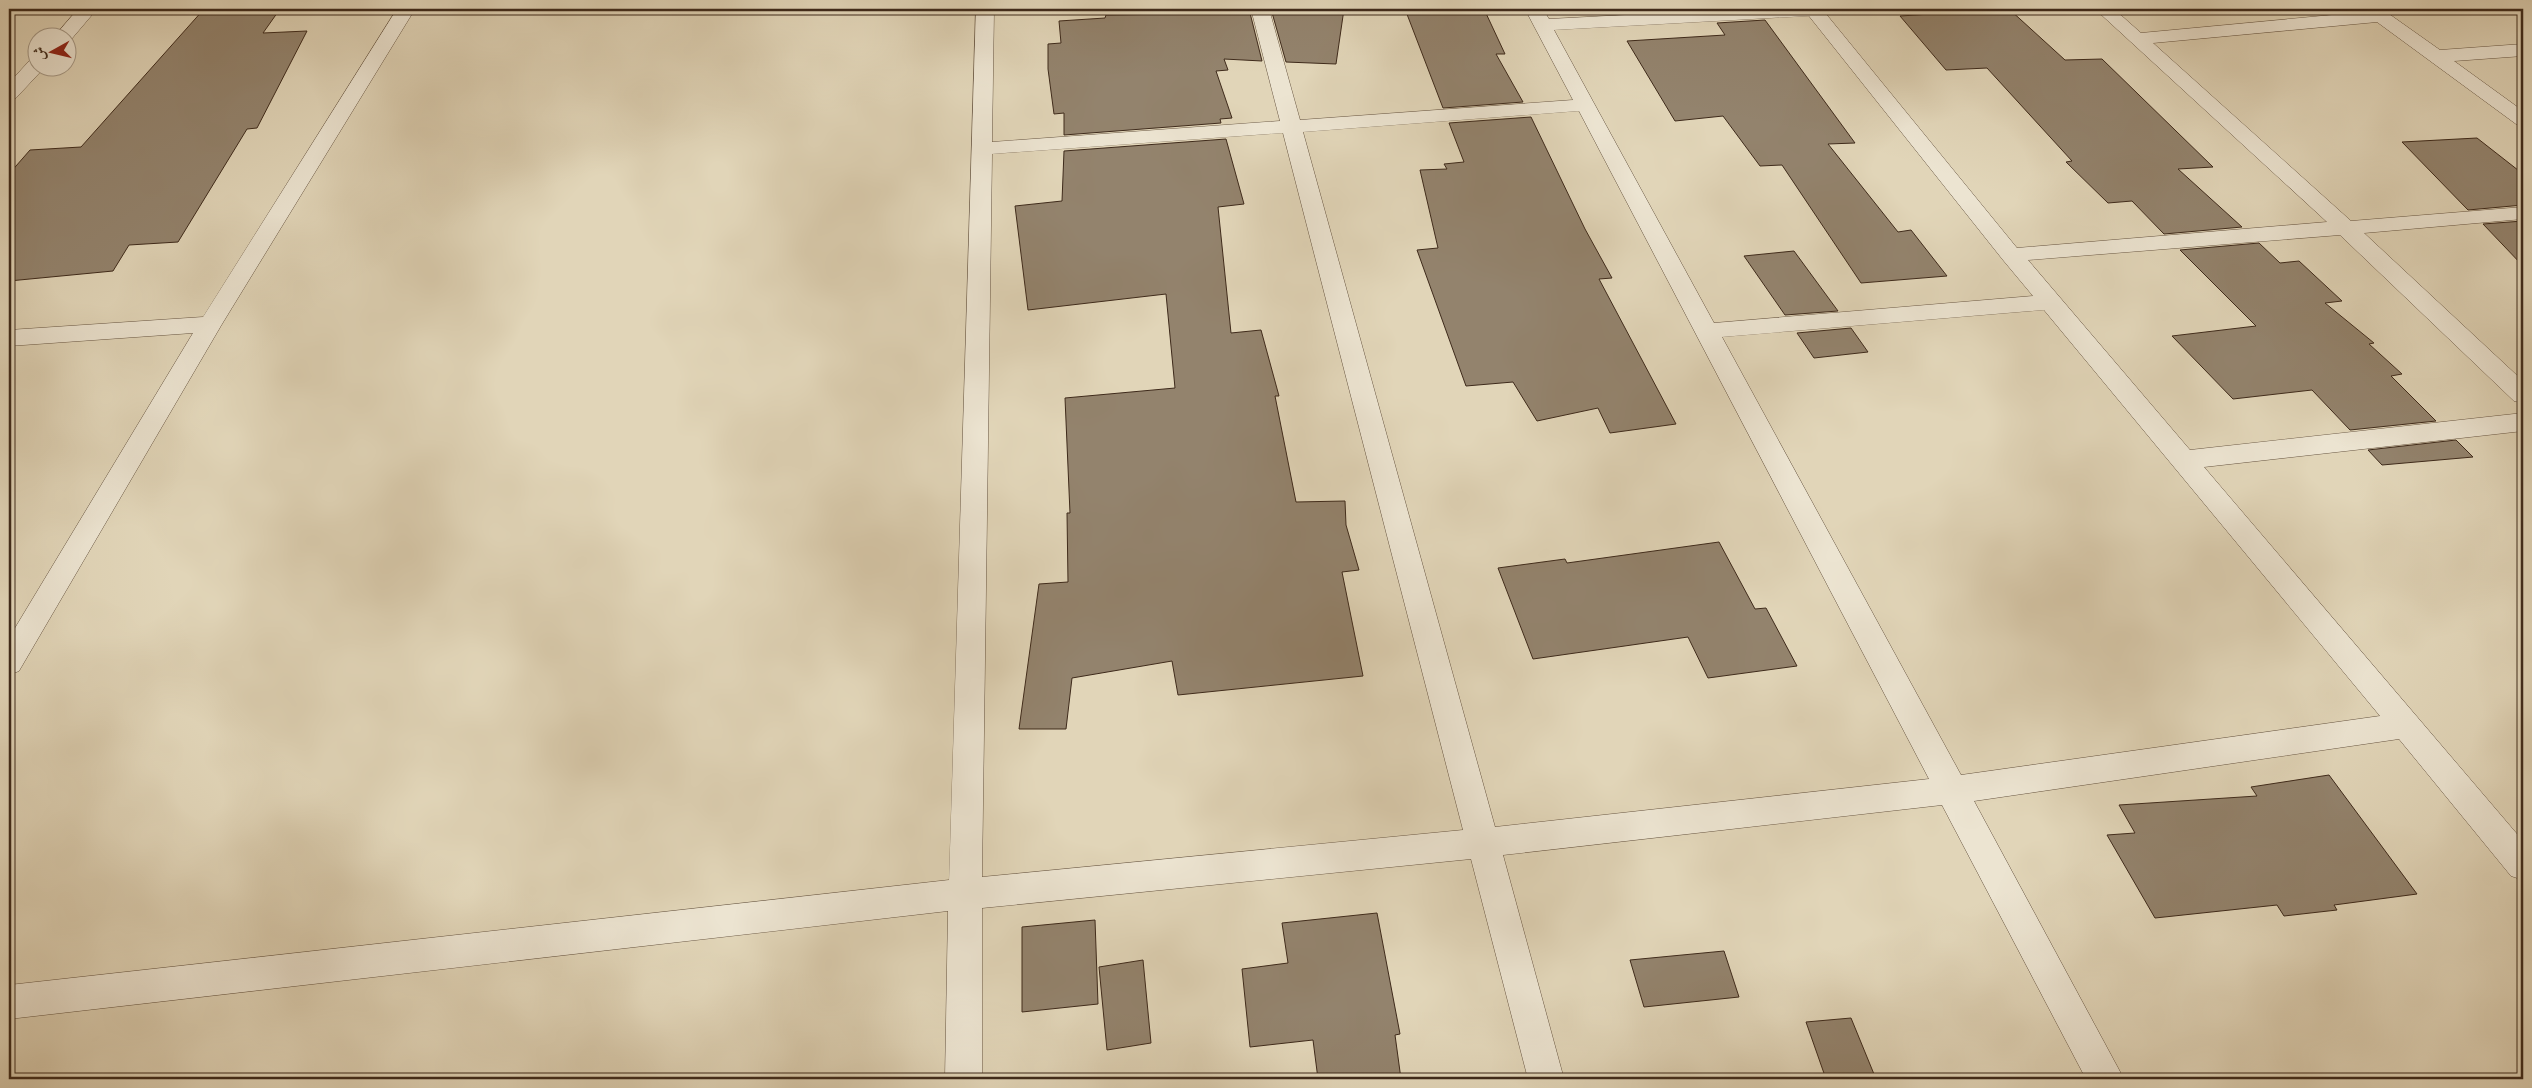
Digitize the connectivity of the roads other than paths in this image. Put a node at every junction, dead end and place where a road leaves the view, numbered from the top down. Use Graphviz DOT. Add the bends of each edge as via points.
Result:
graph roads {
  1 [pos="88,9"];
  2 [pos="406,9"];
  3 [pos="984,9"];
  4 [pos="1260,9"];
  5 [pos="2104,9"];
  6 [pos="1814,10"];
  7 [pos="2376,12"];
  8 [pos="1538,17"];
  9 [pos="71,28"];
  10 [pos="2137,38"];
  11 [pos="2523,50"];
  12 [pos="2438,56"];
  13 [pos="28,74"];
  14 [pos="9,94"];
  15 [pos="1584,105"];
  16 [pos="2523,120"];
  17 [pos="1292,126"];
  18 [pos="983,149"];
  19 [pos="2523,213"];
  20 [pos="2346,228"];
  21 [pos="2011,256"];
  22 [pos="2050,302"];
  23 [pos="210,324"];
  24 [pos="1706,332"];
  25 [pos="9,338"];
  26 [pos="2523,395"];
  27 [pos="2523,422"];
  28 [pos="2183,460"];
  29 [pos="9,663"];
  30 [pos="2407,725"];
  31 [pos="1952,790"];
  32 [pos="1484,843"];
  33 [pos="2521,860"];
  34 [pos="965,894"];
  35 [pos="9,1002"];
  36 [pos="964,1079"];
  37 [pos="1546,1079"];
  38 [pos="2106,1079"];
  1 -- 9 [label="street"];
  2 -- 23 [label="street"];
  3 -- 18 [label="street"];
  4 -- 17 [label="street"];
  5 -- 10 [label="street"];
  6 -- 8 [label="street"];
  6 -- 21 [label="street"];
  7 -- 10 [label="street"];
  7 -- 12 [label="street"];
  8 -- 15 [label="street"];
  10 -- 20 [label="street"];
  11 -- 12 [label="street"];
  12 -- 16 [label="street"];
  13 -- 14 [label="street"];
  15 -- 17 [label="street"];
  15 -- 24 [label="street"];
  17 -- 18 [label="street"];
  17 -- 32 [label="street"];
  18 -- 34 [label="street"];
  19 -- 20 [label="street"];
  20 -- 21 [label="street"];
  20 -- 26 [label="street"];
  21 -- 22 [label="street"];
  22 -- 24 [label="street"];
  22 -- 28 [label="street"];
  23 -- 25 [label="street"];
  23 -- 29 [label="street"];
  24 -- 31 [label="street"];
  27 -- 28 [label="street"];
  28 -- 30 [label="street"];
  30 -- 31 [label="street"];
  30 -- 33 [label="street"];
  31 -- 32 [label="street"];
  31 -- 38 [label="street"];
  32 -- 34 [label="street"];
  32 -- 37 [label="street"];
  34 -- 35 [label="street"];
  34 -- 36 [label="street"];
}
